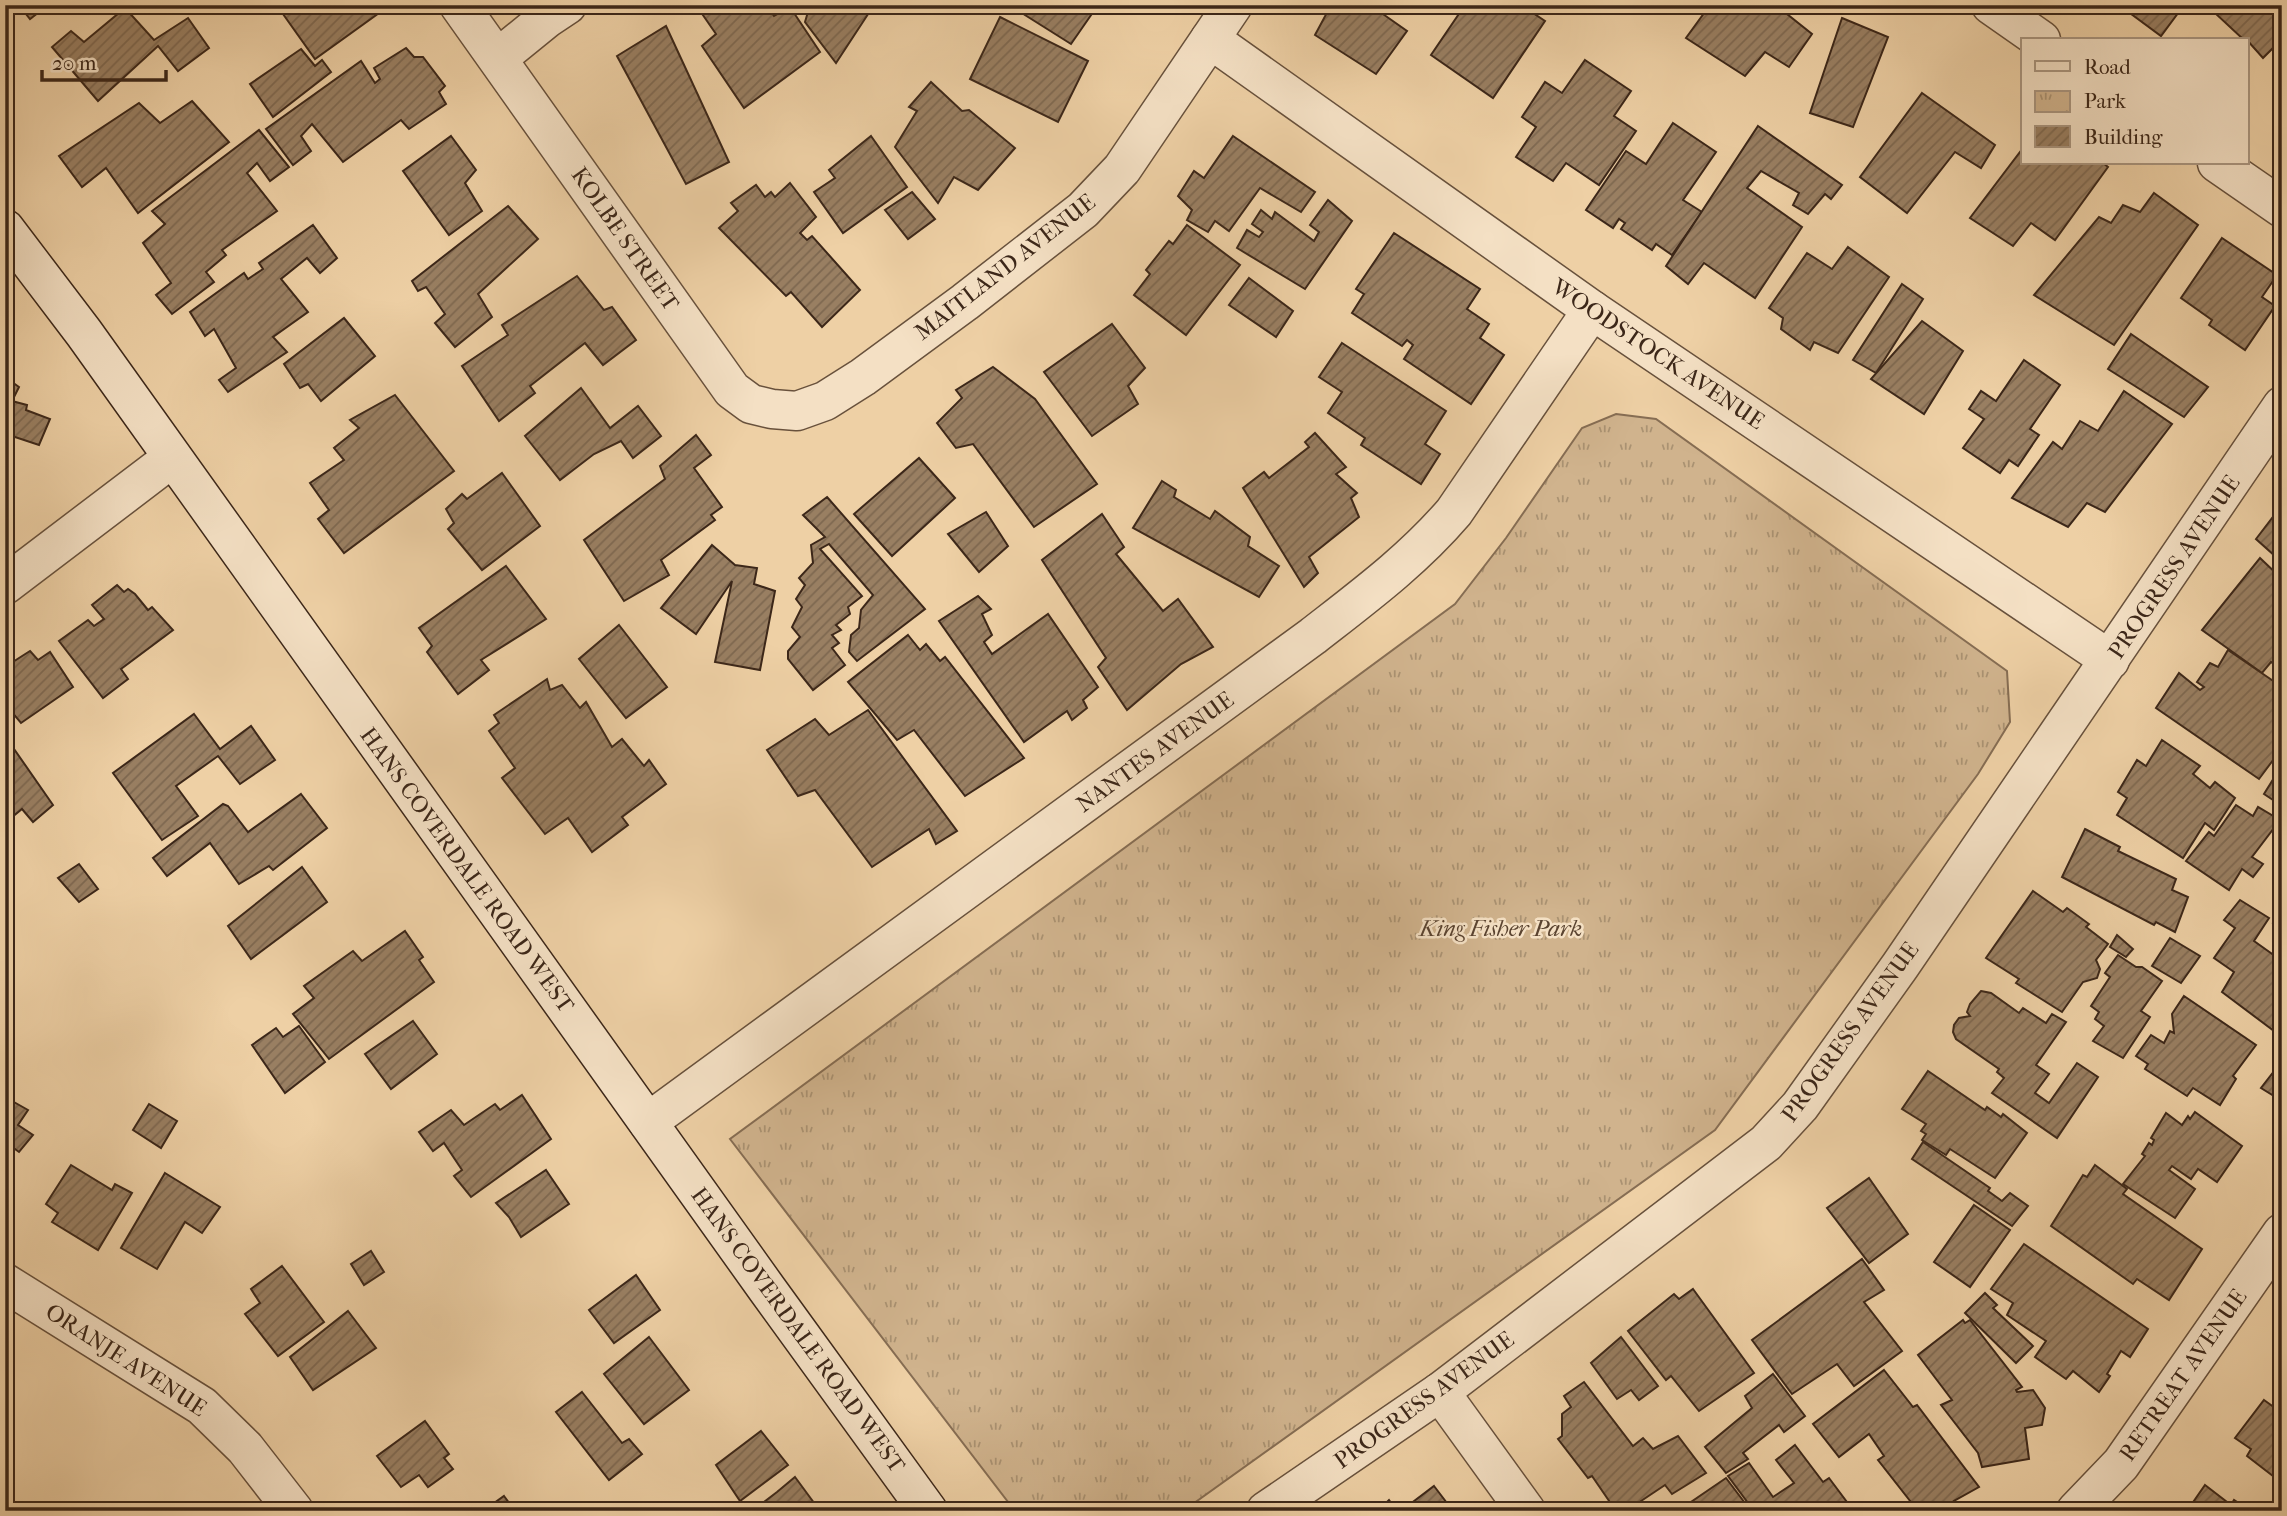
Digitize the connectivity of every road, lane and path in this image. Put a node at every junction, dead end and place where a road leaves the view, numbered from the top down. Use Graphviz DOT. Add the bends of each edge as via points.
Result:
graph roads {
  1 [pos="459,5"];
  2 [pos="566,5"];
  3 [pos="1233,5"];
  4 [pos="1991,5"];
  5 [pos="2038,38"];
  6 [pos="1210,39"];
  7 [pos="498,58"];
  8 [pos="2218,164"];
  9 [pos="2282,208"];
  10 [pos="5,229"];
  11 [pos="1592,310"];
  12 [pos="825,401"];
  13 [pos="2282,406"];
  14 [pos="172,458"];
  15 [pos="5,585"];
  16 [pos="2110,660"];
  17 [pos="648,1122"];
  18 [pos="2282,1233"];
  19 [pos="5,1283"];
  20 [pos="1440,1392"];
  21 [pos="294,1511"];
  22 [pos="928,1511"];
  23 [pos="1266,1511"];
  24 [pos="1526,1511"];
  25 [pos="2076,1511"];
  1 -- 7 [label="street, KOLBE STREET"];
  2 -- 7 [label="street"];
  3 -- 6 [label="street, MAITLAND AVENUE"];
  4 -- 5 [label="street"];
  6 -- 11 [label="street, WOODSTOCK AVENUE"];
  6 -- 12 [label="street, MAITLAND AVENUE" via="1122,169 1083,209 965,302"];
  7 -- 12 [label="street, KOLBE STREET" via="732,390 751,404 772,409 797,411"];
  8 -- 9 [label="street"];
  10 -- 14 [label="street, HANS COVERDALE ROAD WEST"];
  11 -- 16 [label="street, WOODSTOCK AVENUE"];
  11 -- 17 [label="street, NANTES AVENUE" via="1454,512 1395,572 1314,636"];
  13 -- 16 [label="street, PROGRESS AVENUE"];
  14 -- 15 [label="street"];
  14 -- 17 [label="street, HANS COVERDALE ROAD WEST"];
  16 -- 20 [label="street, PROGRESS AVENUE" via="1800,1106 1766,1143"];
  17 -- 22 [label="street, HANS COVERDALE ROAD WEST"];
  18 -- 25 [label="street, RETREAT AVENUE" via="2121,1464"];
  19 -- 21 [label="street, ORANJE AVENUE" via="202,1406 246,1448"];
  20 -- 23 [label="street, PROGRESS AVENUE"];
  20 -- 24 [label="street"];
}
